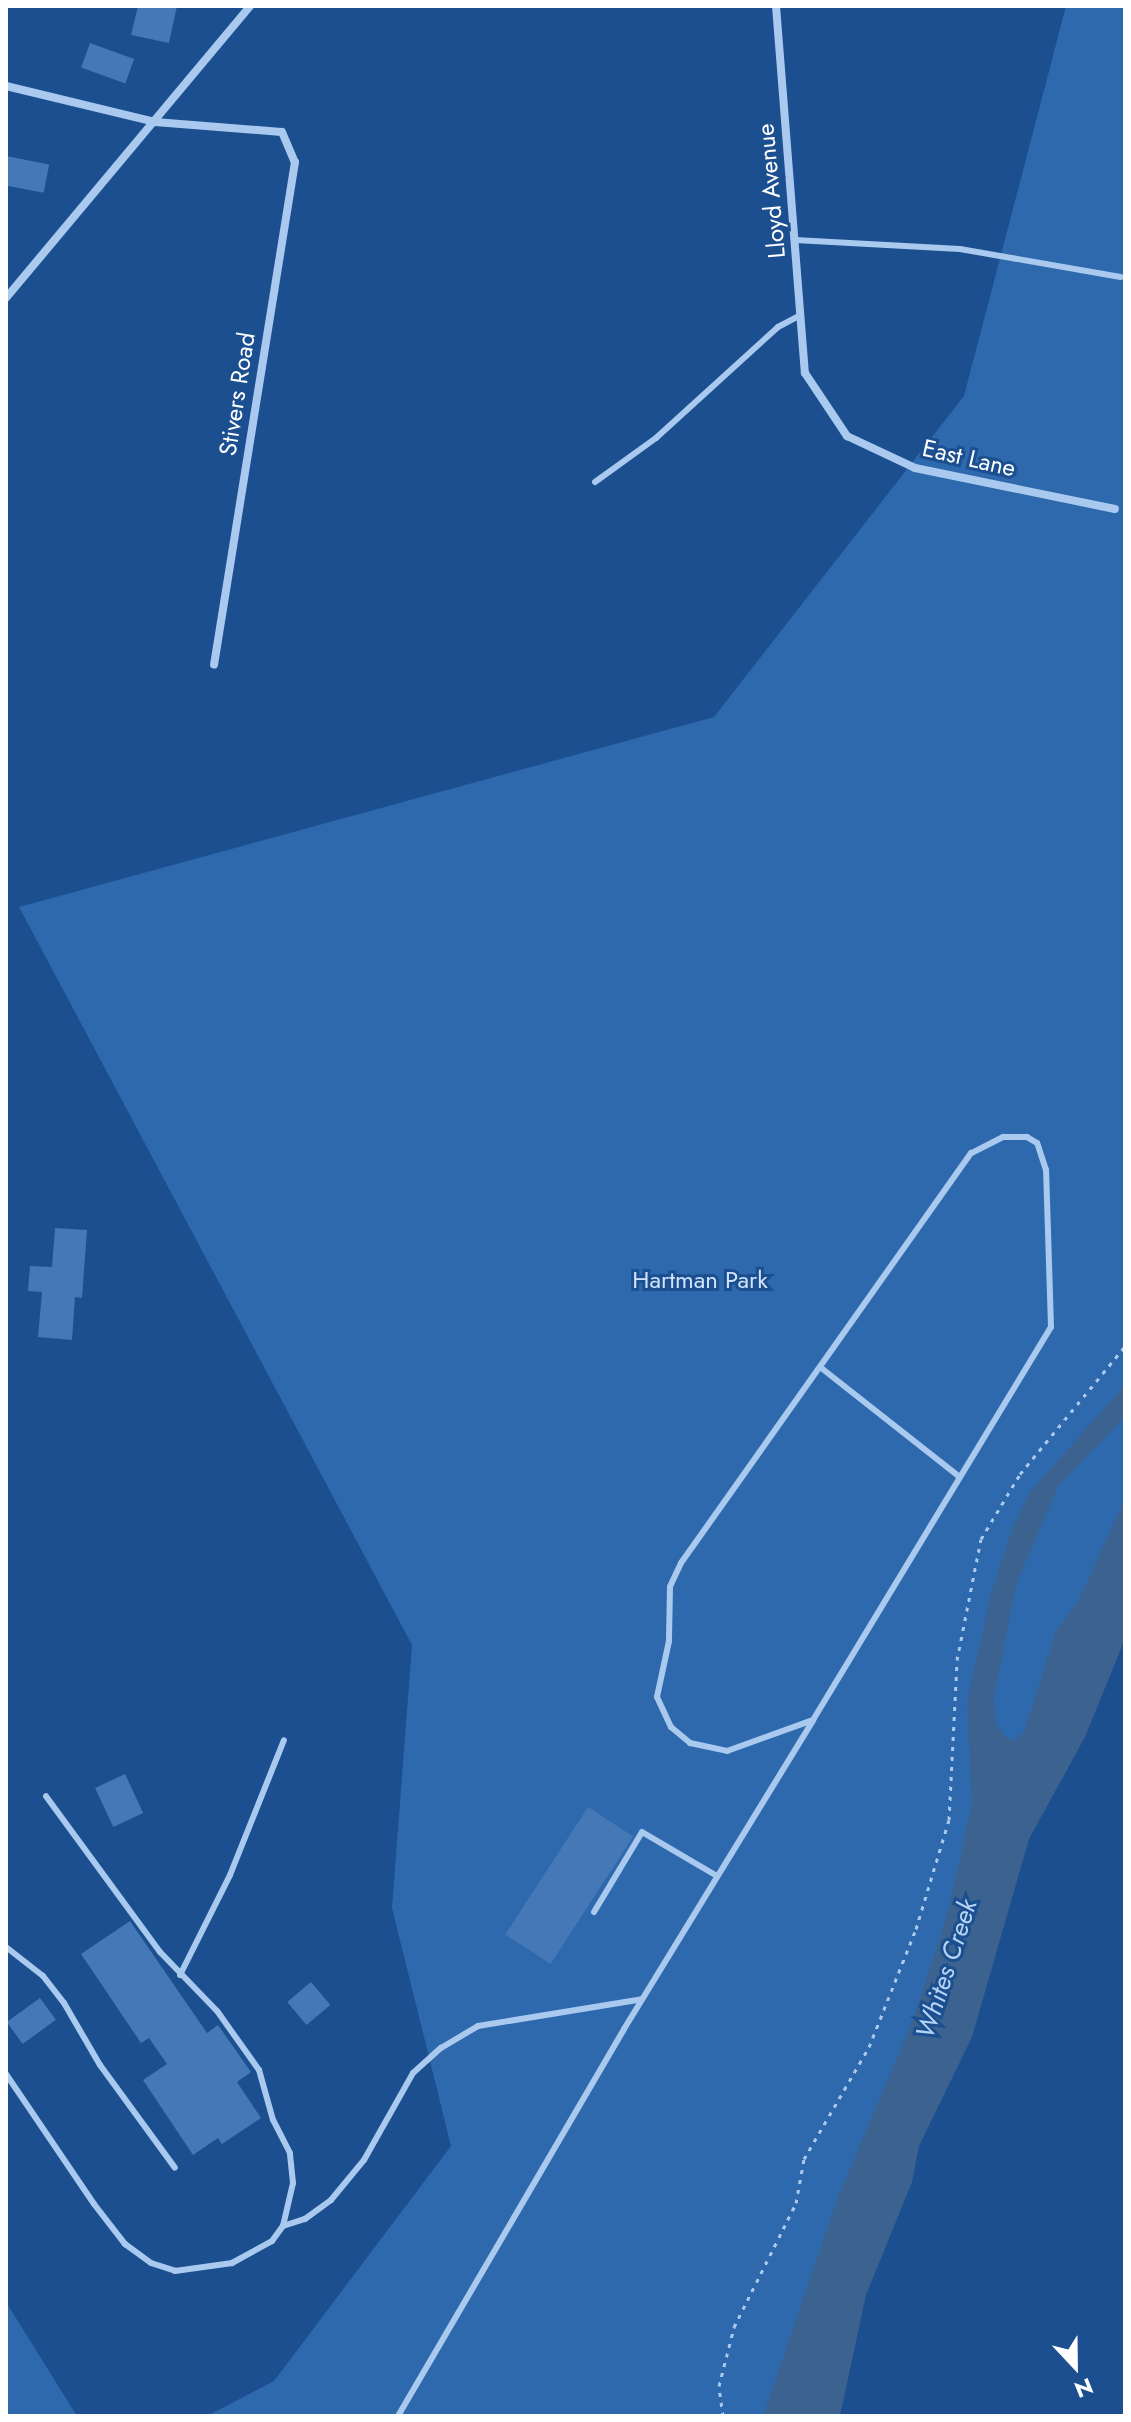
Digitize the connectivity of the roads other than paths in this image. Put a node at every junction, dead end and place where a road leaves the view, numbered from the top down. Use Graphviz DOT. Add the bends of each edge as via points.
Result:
graph roads {
  1 [pos="250,6"];
  2 [pos="776,6"];
  3 [pos="6,86"];
  4 [pos="155,122"];
  5 [pos="795,240"];
  6 [pos="1121,277"];
  7 [pos="6,298"];
  8 [pos="801,315"];
  9 [pos="805,373"];
  10 [pos="595,482"];
  11 [pos="1115,509"];
  12 [pos="214,665"];
  13 [pos="820,1367"];
  14 [pos="960,1477"];
  15 [pos="813,1720"];
  16 [pos="284,1740"];
  17 [pos="46,1796"];
  18 [pos="717,1876"];
  19 [pos="594,1912"];
  20 [pos="6,1947"];
  21 [pos="180,1975"];
  22 [pos="642,1999"];
  23 [pos="6,2074"];
  24 [pos="175,2168"];
  25 [pos="283,2226"];
  26 [pos="398,2416"];
  1 -- 4 [label="street"];
  2 -- 5 [label="street, Lloyd Avenue"];
  3 -- 4 [label="street"];
  4 -- 7 [label="street"];
  4 -- 12 [label="street, Stivers Road" via="282,132 295,162"];
  5 -- 6 [label="lane" via="960,249"];
  5 -- 8 [label="street, Lloyd Avenue"];
  8 -- 9 [label="street, Lloyd Avenue"];
  8 -- 10 [label="lane" via="778,327 656,438"];
  9 -- 11 [label="street, East Lane" via="847,436 915,468"];
  13 -- 14 [label="lane"];
  13 -- 14 [label="lane" via="971,1153 1003,1137 1027,1137 1037,1143 1046,1170 1051,1327"];
  13 -- 15 [label="lane" via="681,1563 670,1587 669,1641 657,1697 671,1727 707,1749 757,1744"];
  14 -- 15 [label="lane"];
  15 -- 18 [label="lane"];
  16 -- 21 [label="lane" via="230,1875"];
  17 -- 21 [label="lane"];
  18 -- 19 [label="lane" via="642,1832"];
  18 -- 22 [label="lane"];
  20 -- 24 [label="lane" via="43,1976 64,2003 100,2065"];
  21 -- 25 [label="lane" via="217,2011 259,2070 273,2120 290,2153 293,2183"];
  22 -- 25 [label="lane" via="478,2026 441,2048 413,2073 364,2160 331,2200 305,2219"];
  22 -- 26 [label="lane"];
  23 -- 25 [label="lane" via="94,2204 125,2244 151,2263 175,2271 232,2263 272,2241"];
}
